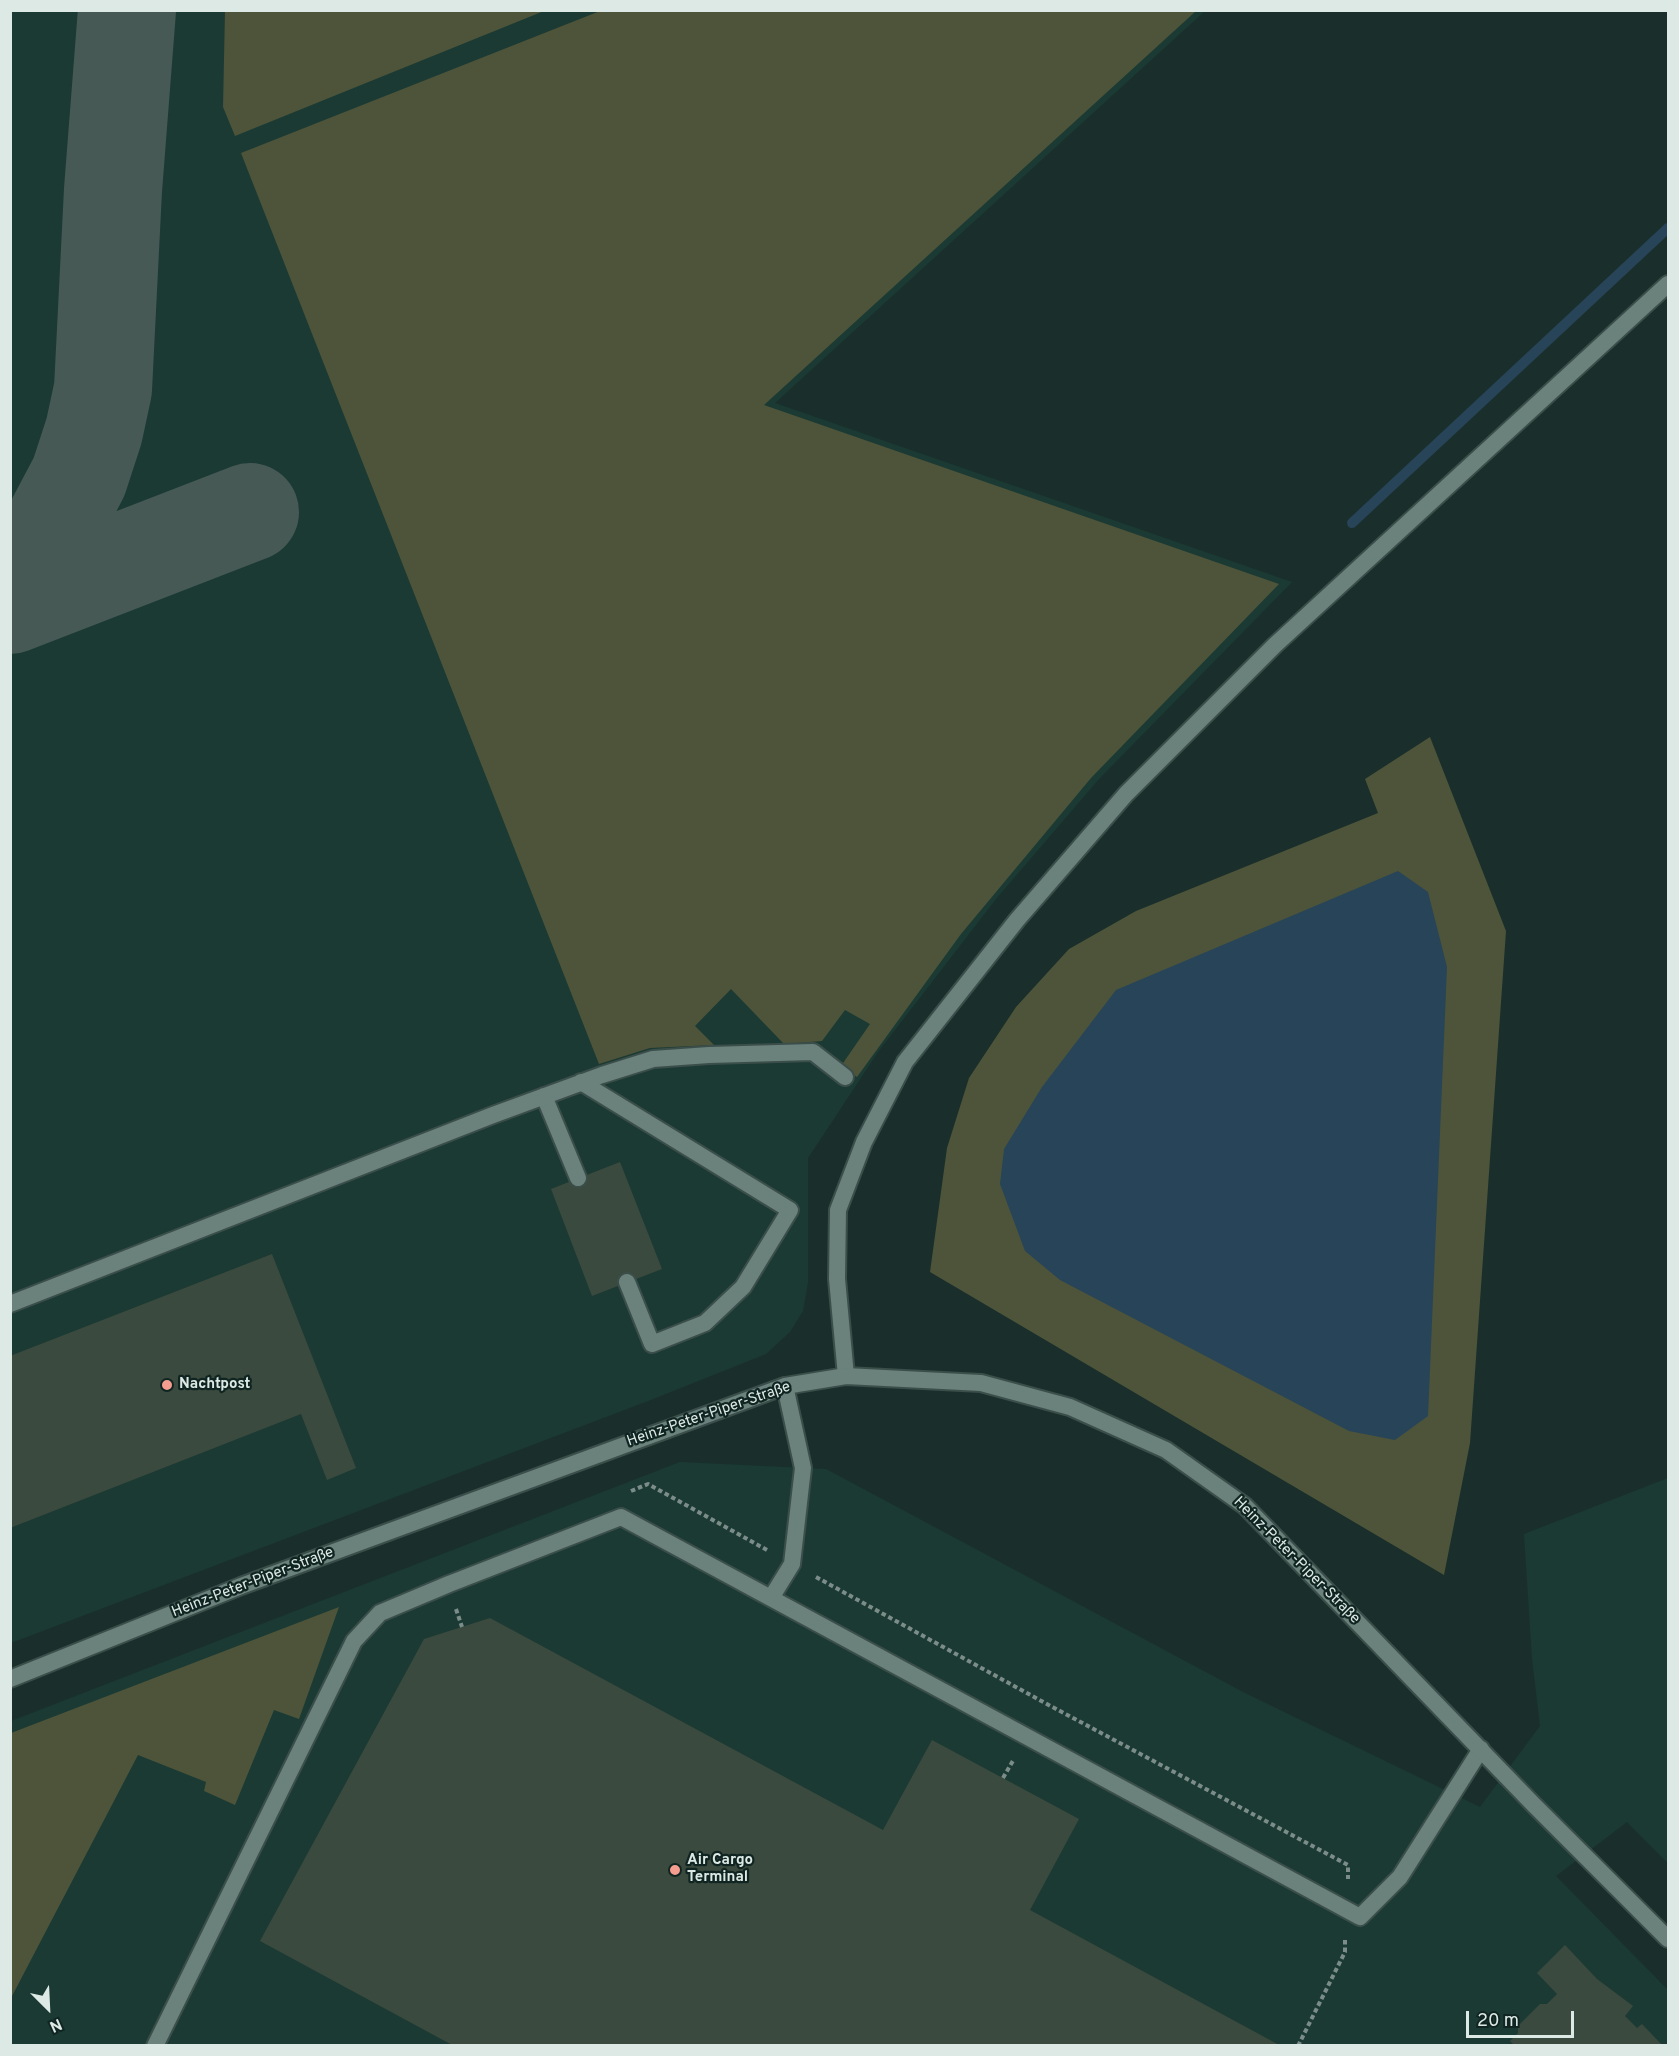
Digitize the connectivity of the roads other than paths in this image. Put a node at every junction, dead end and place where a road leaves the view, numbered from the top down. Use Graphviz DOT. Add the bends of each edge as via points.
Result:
graph roads {
  1 [pos="1668,284"];
  2 [pos="845,1077"];
  3 [pos="581,1082"];
  4 [pos="544,1096"];
  5 [pos="578,1178"];
  6 [pos="627,1282"];
  7 [pos="10,1304"];
  8 [pos="846,1376"];
  9 [pos="784,1386"];
  10 [pos="771,1598"];
  11 [pos="10,1679"];
  12 [pos="1481,1749"];
  13 [pos="1668,1939"];
  14 [pos="155,2046"];
  1 -- 8 [label="street" via="1275,645 1126,794 1017,920 905,1062 864,1142 838,1210 837,1279"];
  2 -- 3 [label="street" via="813,1052 653,1059"];
  3 -- 4 [label="street"];
  3 -- 6 [label="street" via="790,1210 743,1287 705,1323 652,1344"];
  4 -- 5 [label="street"];
  4 -- 7 [label="street"];
  8 -- 9 [label="street, Heinz-Peter-Piper-Straße"];
  8 -- 12 [label="street, Heinz-Peter-Piper-Straße" via="981,1383 1070,1407 1166,1450 1245,1506"];
  9 -- 10 [label="street" via="803,1468 792,1564"];
  9 -- 11 [label="street, Heinz-Peter-Piper-Straße" via="241,1586"];
  10 -- 12 [label="street" via="1360,1917 1400,1877"];
  10 -- 14 [label="street" via="621,1516 380,1613 354,1641"];
  12 -- 13 [label="street, Heinz-Peter-Piper-Straße"];
}
